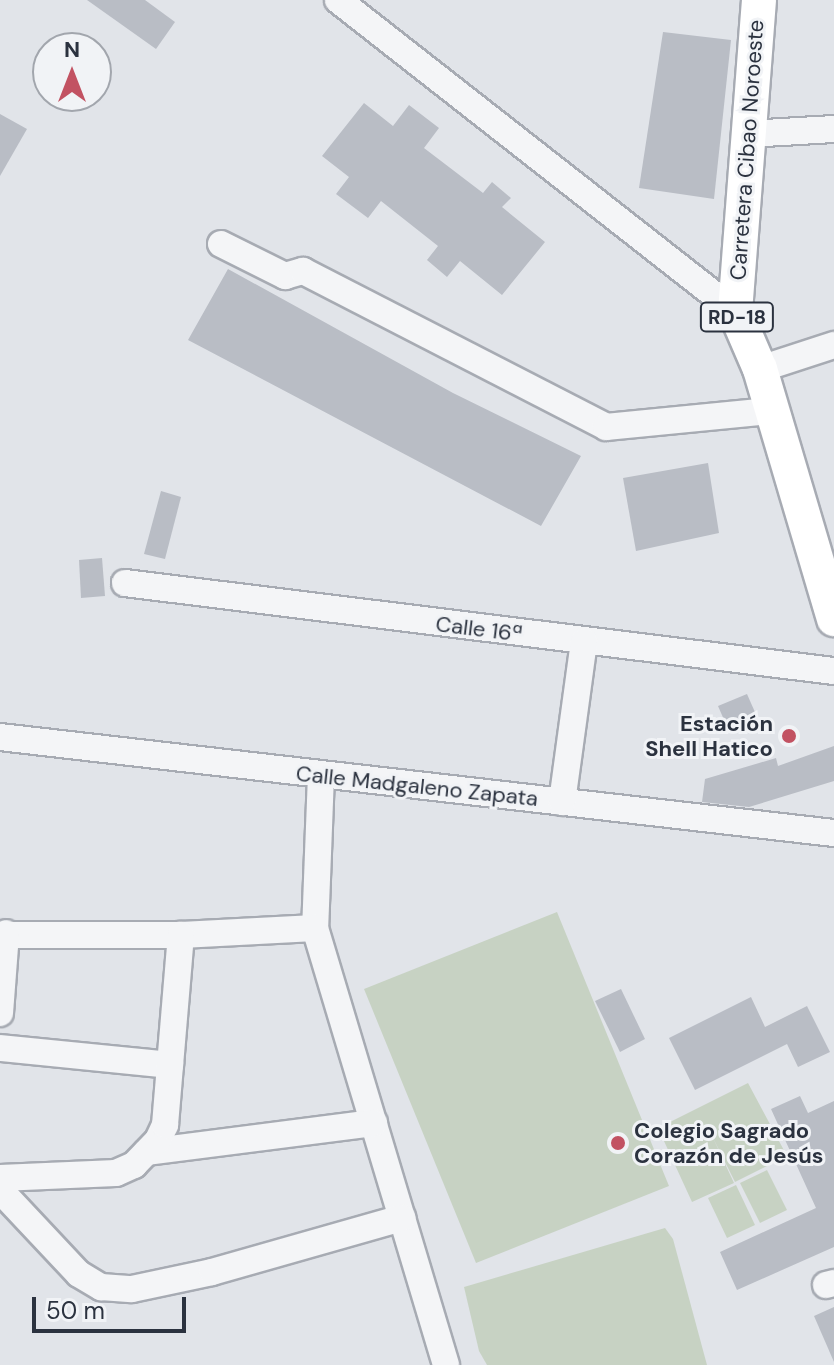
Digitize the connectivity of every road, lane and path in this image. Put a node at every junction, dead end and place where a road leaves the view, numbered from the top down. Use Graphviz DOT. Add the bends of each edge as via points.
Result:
graph roads {
  1 [pos="338,0"];
  2 [pos="758,1"];
  3 [pos="834,129"];
  4 [pos="747,134"];
  5 [pos="221,244"];
  6 [pos="735,311"];
  7 [pos="834,345"];
  8 [pos="760,369"];
  9 [pos="769,411"];
  10 [pos="125,583"];
  11 [pos="834,619"];
  12 [pos="584,642"];
  13 [pos="834,671"];
  14 [pos="0,737"];
  15 [pos="321,775"];
  16 [pos="562,802"];
  17 [pos="834,833"];
  18 [pos="315,928"];
  19 [pos="3,934"];
  20 [pos="181,935"];
  21 [pos="0,1013"];
  22 [pos="0,1048"];
  23 [pos="170,1065"];
  24 [pos="374,1123"];
  25 [pos="147,1152"];
  26 [pos="0,1178"];
  27 [pos="0,1190"];
  28 [pos="402,1218"];
  29 [pos="446,1365"];
  1 -- 6 [label="street"];
  2 -- 4 [label="main road, Carretera Cibao Noroeste / RD-18"];
  3 -- 4 [label="street"];
  4 -- 6 [label="main road, Carretera Cibao Noroeste / RD-18"];
  5 -- 9 [label="street" via="285,276 303,271 606,427"];
  6 -- 8 [label="main road, Carretera Cibao Noroeste / RD-18"];
  7 -- 8 [label="street"];
  8 -- 9 [label="main road, Carretera Cibao Noroeste / RD-18"];
  9 -- 11 [label="main road, Carretera Cibao Noroeste / RD-18"];
  10 -- 12 [label="street, Calle 16ª"];
  12 -- 13 [label="street, Calle 16ª"];
  12 -- 16 [label="street"];
  14 -- 15 [label="street, Calle Madgaleno Zapata"];
  15 -- 16 [label="street, Calle Madgaleno Zapata"];
  15 -- 18 [label="street"];
  16 -- 17 [label="street, Calle Madgaleno Zapata"];
  18 -- 20 [label="street"];
  18 -- 24 [label="street"];
  19 -- 20 [label="street"];
  19 -- 21 [label="street"];
  20 -- 23 [label="street"];
  22 -- 23 [label="street"];
  23 -- 25 [label="street" via="165,1125"];
  24 -- 25 [label="street"];
  24 -- 28 [label="street"];
  25 -- 26 [label="street" via="116,1173"];
  27 -- 28 [label="street" via="79,1274 101,1287 132,1289 212,1272"];
  28 -- 29 [label="street"];
}
